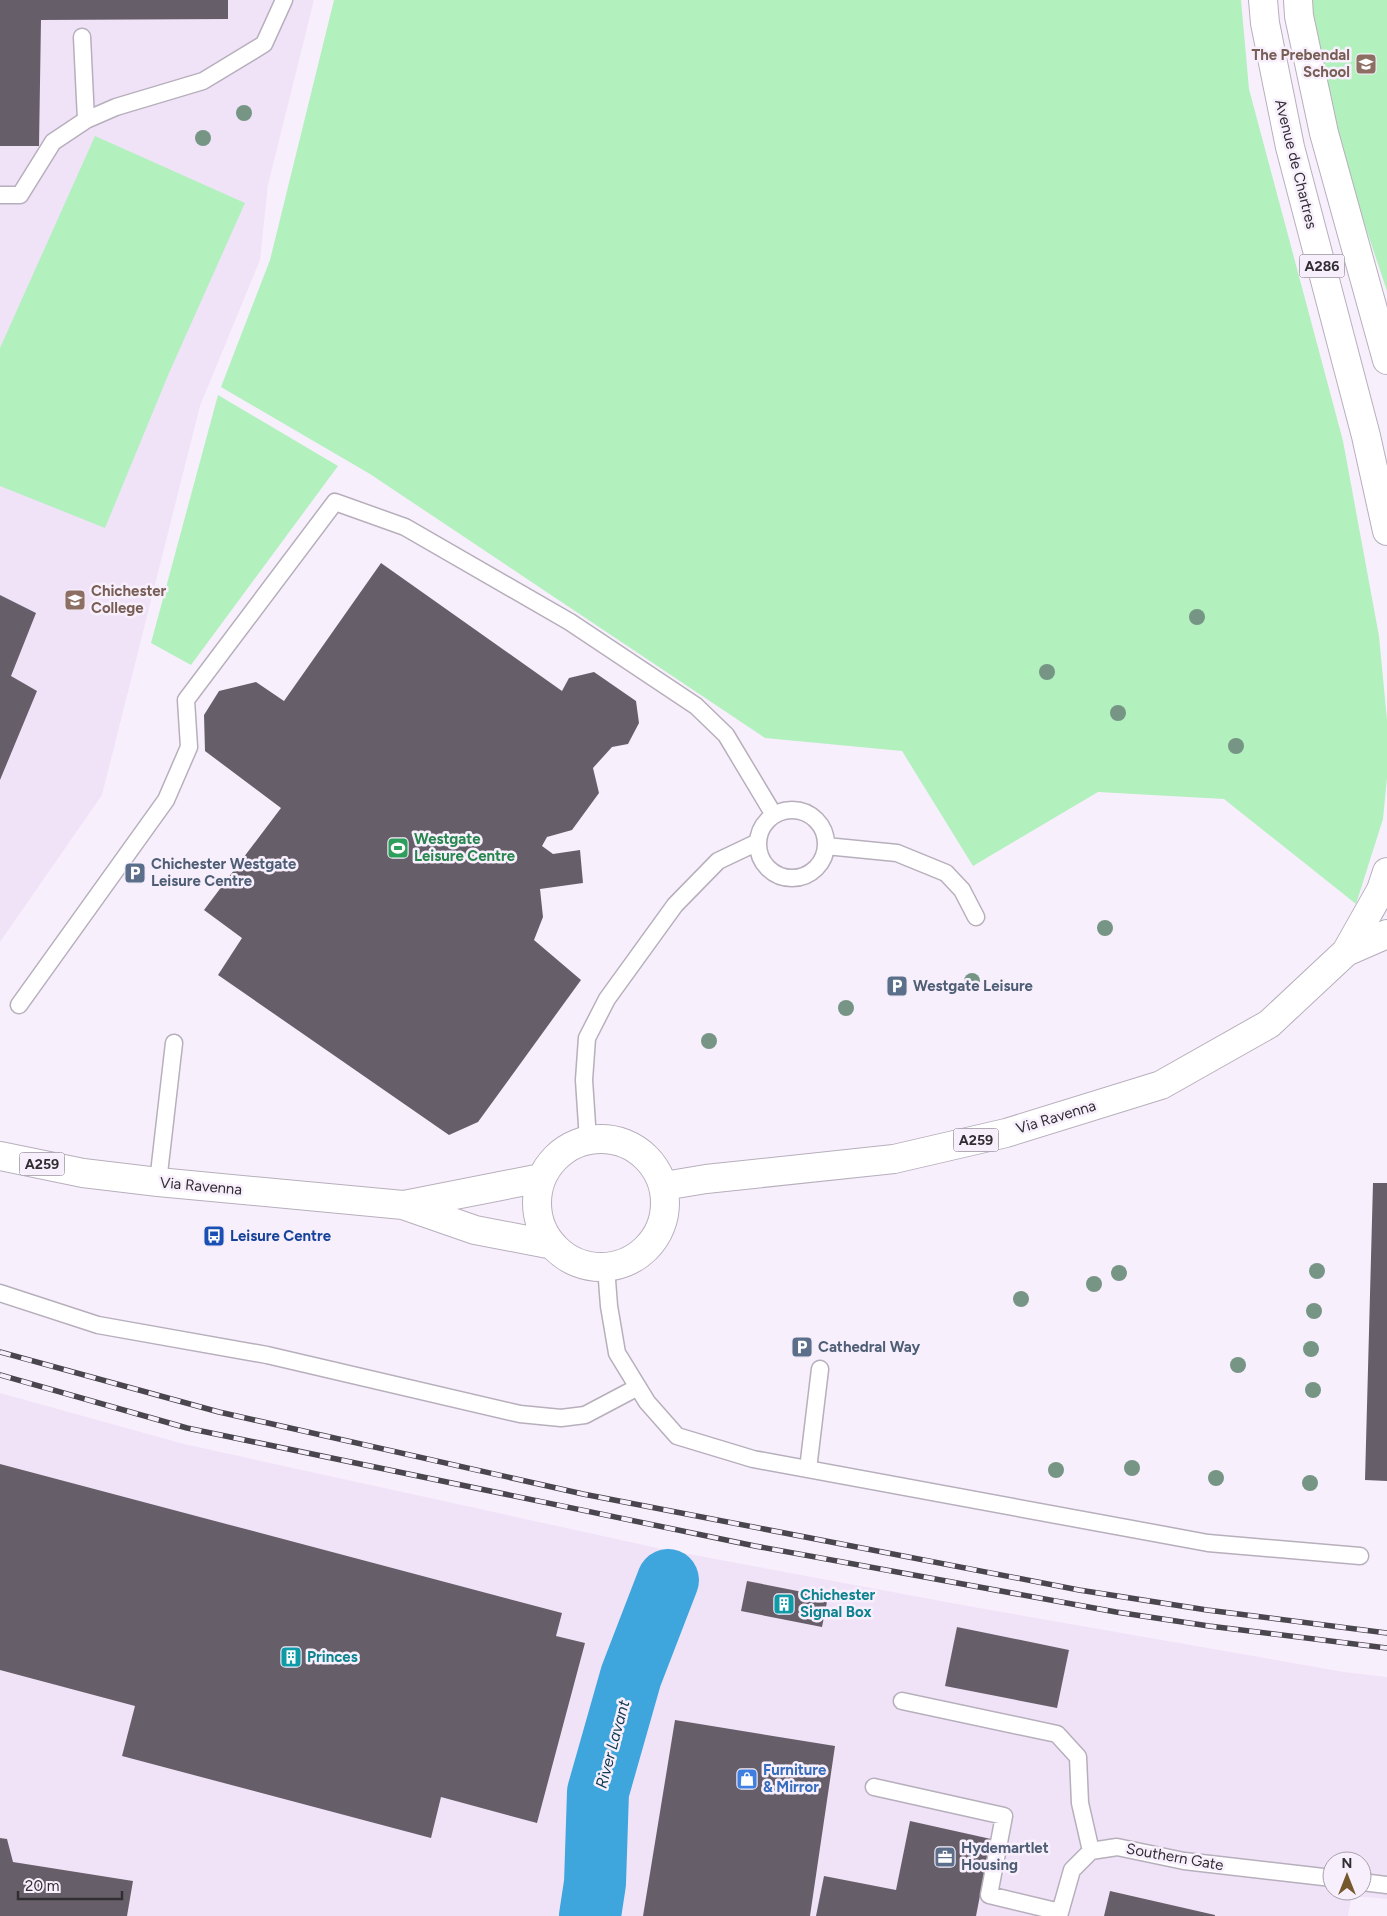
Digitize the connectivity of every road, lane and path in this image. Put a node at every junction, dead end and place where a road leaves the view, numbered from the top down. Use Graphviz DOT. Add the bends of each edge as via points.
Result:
graph roads {
  1 [pos="284,0"];
  2 [pos="1263,0"];
  3 [pos="1298,0"];
  4 [pos="82,37"];
  5 [pos="86,120"];
  6 [pos="0,195"];
  7 [pos="1387,360"];
  8 [pos="1387,531"];
  9 [pos="774,815"];
  10 [pos="758,842"];
  11 [pos="826,846"];
  12 [pos="1387,872"];
  13 [pos="976,917"];
  14 [pos="1387,934"];
  15 [pos="1346,952"];
  16 [pos="19,1005"];
  17 [pos="174,1043"];
  18 [pos="588,1140"];
  19 [pos="0,1156"];
  20 [pos="541,1178"];
  21 [pos="158,1182"];
  22 [pos="664,1186"];
  23 [pos="403,1205"];
  24 [pos="553,1245"];
  25 [pos="606,1267"];
  26 [pos="0,1293"];
  27 [pos="820,1369"];
  28 [pos="638,1387"];
  29 [pos="808,1470"];
  30 [pos="1360,1556"];
  31 [pos="902,1701"];
  32 [pos="874,1787"];
  33 [pos="1091,1852"];
  34 [pos="1322,1876"];
  35 [pos="1372,1883"];
  36 [pos="1387,1885"];
  37 [pos="1060,1914"];
  1 -- 5 [label="lane" via="264,44 203,81 116,107"];
  2 -- 8 [label="main road, Avenue de Chartres / A286" via="1290,147 1366,436"];
  3 -- 7 [label="main road, A286" via="1324,133"];
  4 -- 5 [label="lane"];
  5 -- 6 [label="lane" via="53,142 20,195"];
  9 -- 10 [label="lane" via="763,827"];
  9 -- 11 [label="lane" via="784,811 805,812 821,826"];
  9 -- 16 [label="lane" via="726,735 696,706 570,622 405,526 335,502 186,700 189,748 166,800"];
  10 -- 11 [label="lane" via="763,862 775,873 790,878 800,877 818,866"];
  10 -- 18 [label="lane" via="718,861 675,905 607,1000 587,1038 584,1080"];
  11 -- 13 [label="lane" via="897,853 946,873 962,890"];
  12 -- 15 [label="main road, Via Ravenna / A259" via="1381,890"];
  14 -- 15 [label="main road, Via Ravenna / A259"];
  15 -- 22 [label="main road, Via Ravenna / A259" via="1269,1024 1161,1085 1006,1133 894,1159"];
  17 -- 21 [label="lane"];
  18 -- 20 [label="main road" via="568,1147 552,1160"];
  18 -- 22 [label="main road" via="626,1143 656,1168"];
  19 -- 21 [label="main road, Via Ravenna / A259" via="83,1173"];
  20 -- 23 [label="main road, Via Ravenna"];
  20 -- 24 [label="main road" via="538,1214 543,1231"];
  21 -- 23 [label="main road, Via Ravenna"];
  22 -- 25 [label="main road" via="666,1205 654,1240 641,1254 624,1263"];
  23 -- 24 [label="main road, Via Ravenna" via="475,1230"];
  24 -- 25 [label="main road" via="568,1258 586,1265"];
  25 -- 28 [label="lane" via="617,1353"];
  26 -- 28 [label="lane" via="98,1325 267,1355 520,1414 561,1418 585,1415"];
  27 -- 29 [label="lane"];
  28 -- 29 [label="lane" via="677,1436"];
  29 -- 30 [label="lane" via="1208,1543"];
  31 -- 33 [label="lane" via="1057,1734 1078,1756 1080,1803"];
  32 -- 37 [label="lane" via="1004,1816 989,1895"];
  33 -- 34 [label="lane, Southern Gate" via="1117,1847 1185,1854"];
  33 -- 37 [label="lane" via="1072,1870"];
  35 -- 36 [label="lane"];
}
